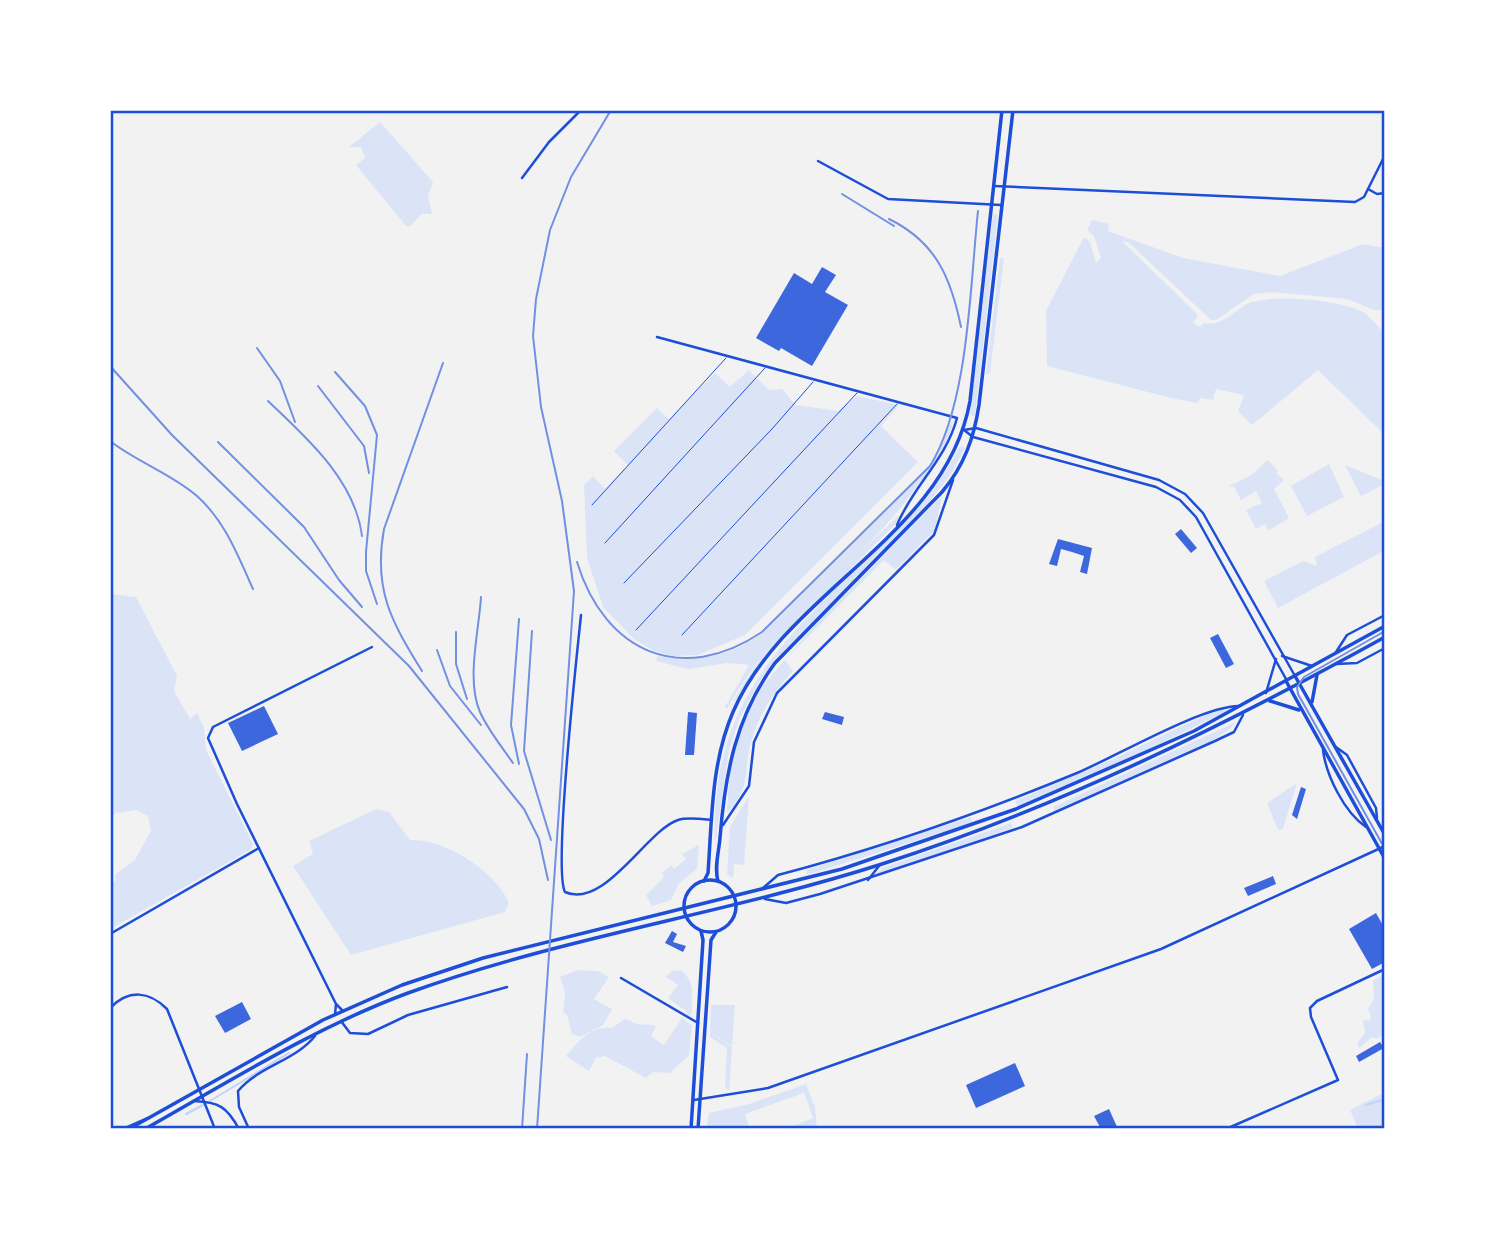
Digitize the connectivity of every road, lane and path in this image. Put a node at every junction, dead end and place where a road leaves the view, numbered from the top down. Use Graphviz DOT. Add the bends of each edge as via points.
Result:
graph roads {
  1 [pos="581,110"];
  2 [pos="1002,110"];
  3 [pos="1013,110"];
  4 [pos="1385,155"];
  5 [pos="818,162"];
  6 [pos="522,178"];
  7 [pos="994,186"];
  8 [pos="1004,187"];
  9 [pos="1368,189"];
  10 [pos="1385,193"];
  11 [pos="992,204"];
  12 [pos="1002,205"];
  13 [pos="657,337"];
  14 [pos="727,356"];
  15 [pos="766,366"];
  16 [pos="813,379"];
  17 [pos="857,391"];
  18 [pos="898,402"];
  19 [pos="976,429"];
  20 [pos="964,430"];
  21 [pos="974,437"];
  22 [pos="953,479"];
  23 [pos="912,496"];
  24 [pos="917,504"];
  25 [pos="592,505"];
  26 [pos="897,525"];
  27 [pos="605,543"];
  28 [pos="624,583"];
  29 [pos="581,615"];
  30 [pos="1385,615"];
  31 [pos="1385,626"];
  32 [pos="636,630"];
  33 [pos="682,635"];
  34 [pos="1385,637"];
  35 [pos="372,647"];
  36 [pos="1385,648"];
  37 [pos="1335,654"];
  38 [pos="1282,656"];
  39 [pos="1276,659"];
  40 [pos="1336,664"];
  41 [pos="1314,666"];
  42 [pos="1317,675"];
  43 [pos="1295,677"];
  44 [pos="1286,681"];
  45 [pos="1300,684"];
  46 [pos="1290,690"];
  47 [pos="1266,693"];
  48 [pos="1270,701"];
  49 [pos="1312,704"];
  50 [pos="1242,706"];
  51 [pos="1301,711"];
  52 [pos="1243,715"];
  53 [pos="712,820"];
  54 [pos="721,828"];
  55 [pos="1385,835"];
  56 [pos="1385,846"];
  57 [pos="259,848"];
  58 [pos="1379,849"];
  59 [pos="1385,859"];
  60 [pos="880,865"];
  61 [pos="868,880"];
  62 [pos="704,881"];
  63 [pos="718,881"];
  64 [pos="761,890"];
  65 [pos="734,896"];
  66 [pos="762,898"];
  67 [pos="736,904"];
  68 [pos="684,907"];
  69 [pos="686,915"];
  70 [pos="701,931"];
  71 [pos="716,932"];
  72 [pos="110,933"];
  73 [pos="1385,969"];
  74 [pos="621,978"];
  75 [pos="507,987"];
  76 [pos="336,1004"];
  77 [pos="110,1008"];
  78 [pos="339,1013"];
  79 [pos="341,1021"];
  80 [pos="698,1023"];
  81 [pos="318,1032"];
  82 [pos="693,1100"];
  83 [pos="194,1101"];
  84 [pos="700,1101"];
  85 [pos="148,1118"];
  86 [pos="123,1129"];
  87 [pos="129,1129"];
  88 [pos="145,1129"];
  89 [pos="215,1129"];
  90 [pos="239,1129"];
  91 [pos="249,1129"];
  92 [pos="691,1129"];
  93 [pos="698,1129"];
  94 [pos="1226,1129"];
  1 -- 6 [label="street"];
  2 -- 7 [label="main road"];
  3 -- 8 [label="main road"];
  4 -- 9 [label="street"];
  5 -- 11 [label="street" via="888,200"];
  7 -- 8 [label="street"];
  7 -- 11 [label="main road"];
  8 -- 9 [label="street" via="1355,202"];
  8 -- 12 [label="main road"];
  9 -- 10 [label="street"];
  11 -- 12 [label="street"];
  11 -- 20 [label="main road"];
  12 -- 19 [label="main road"];
  13 -- 14 [label="street"];
  14 -- 15 [label="street"];
  14 -- 25 [label="lane"];
  15 -- 16 [label="street"];
  15 -- 27 [label="lane"];
  16 -- 17 [label="street"];
  16 -- 28 [label="lane" via="772,429"];
  17 -- 18 [label="street"];
  17 -- 32 [label="lane"];
  18 -- 23 [label="street" via="957,418 938,463"];
  18 -- 33 [label="lane"];
  19 -- 20 [label="street"];
  19 -- 21 [label="main road"];
  19 -- 38 [label="street" via="1159,480 1185,494 1203,513"];
  20 -- 21 [label="street"];
  20 -- 24 [label="main road" via="947,467"];
  21 -- 22 [label="main road"];
  21 -- 39 [label="street" via="1156,487 1180,500 1196,517"];
  22 -- 54 [label="street" via="934,535 777,693 756,734 749,786"];
  22 -- 54 [label="main road" via="775,663 759,686 730,755"];
  23 -- 24 [label="street"];
  23 -- 26 [label="street"];
  24 -- 26 [label="main road"];
  26 -- 53 [label="main road" via="776,646 747,685 721,746"];
  29 -- 53 [label="street" via="561,880 565,892 573,894 605,882 674,822"];
  30 -- 37 [label="street" via="1348,635"];
  31 -- 37 [label="main road"];
  34 -- 40 [label="main road"];
  35 -- 57 [label="street" via="214,727 209,734"];
  36 -- 40 [label="street" via="1357,663"];
  37 -- 41 [label="main road"];
  38 -- 41 [label="street"];
  38 -- 43 [label="street"];
  39 -- 44 [label="street"];
  39 -- 47 [label="street"];
  40 -- 42 [label="main road"];
  41 -- 43 [label="main road"];
  42 -- 45 [label="main road"];
  42 -- 49 [label="main road"];
  43 -- 44 [label="main road"];
  43 -- 45 [label="main road"];
  44 -- 46 [label="main road"];
  44 -- 47 [label="main road"];
  45 -- 46 [label="main road"];
  45 -- 49 [label="main road"];
  46 -- 48 [label="main road"];
  46 -- 51 [label="main road"];
  47 -- 50 [label="main road"];
  48 -- 51 [label="main road"];
  48 -- 52 [label="main road"];
  49 -- 55 [label="main road"];
  50 -- 64 [label="main road" via="1127,763 1016,809 880,857"];
  50 -- 64 [label="street" via="1216,708 988,808 778,875"];
  51 -- 58 [label="main road"];
  52 -- 60 [label="main road" via="1055,802"];
  52 -- 61 [label="street" via="1234,732 1119,787 998,836"];
  53 -- 62 [label="main road"];
  54 -- 63 [label="main road"];
  56 -- 58 [label="street"];
  57 -- 72 [label="street"];
  57 -- 76 [label="street"];
  58 -- 59 [label="main road"];
  58 -- 84 [label="street" via="1161,949 768,1088"];
  60 -- 61 [label="street"];
  60 -- 66 [label="main road"];
  61 -- 66 [label="street" via="786,903"];
  62 -- 63 [label="main road"];
  62 -- 68 [label="main road" via="690,890"];
  63 -- 65 [label="main road"];
  64 -- 65 [label="main road"];
  65 -- 67 [label="main road"];
  65 -- 68 [label="main road"];
  66 -- 67 [label="main road"];
  67 -- 69 [label="main road"];
  67 -- 71 [label="main road" via="730,923"];
  68 -- 69 [label="main road"];
  68 -- 78 [label="main road" via="422,978"];
  69 -- 70 [label="main road"];
  69 -- 79 [label="main road" via="426,986"];
  70 -- 71 [label="main road"];
  70 -- 80 [label="main road"];
  71 -- 84 [label="main road" via="711,940"];
  73 -- 94 [label="street" via="1311,1008 1338,1080"];
  74 -- 80 [label="street"];
  75 -- 79 [label="street" via="421,1011 368,1034 351,1033"];
  76 -- 78 [label="street"];
  76 -- 78 [label="street"];
  77 -- 89 [label="street" via="137,994 160,1002 172,1015"];
  78 -- 85 [label="main road"];
  79 -- 81 [label="main road"];
  80 -- 82 [label="main road"];
  81 -- 83 [label="main road"];
  81 -- 91 [label="street" via="307,1046 263,1070 238,1091"];
  82 -- 84 [label="street"];
  82 -- 92 [label="main road"];
  83 -- 88 [label="main road"];
  83 -- 90 [label="street" via="225,1107"];
  84 -- 93 [label="main road"];
  85 -- 86 [label="street"];
  85 -- 87 [label="main road"];
}
